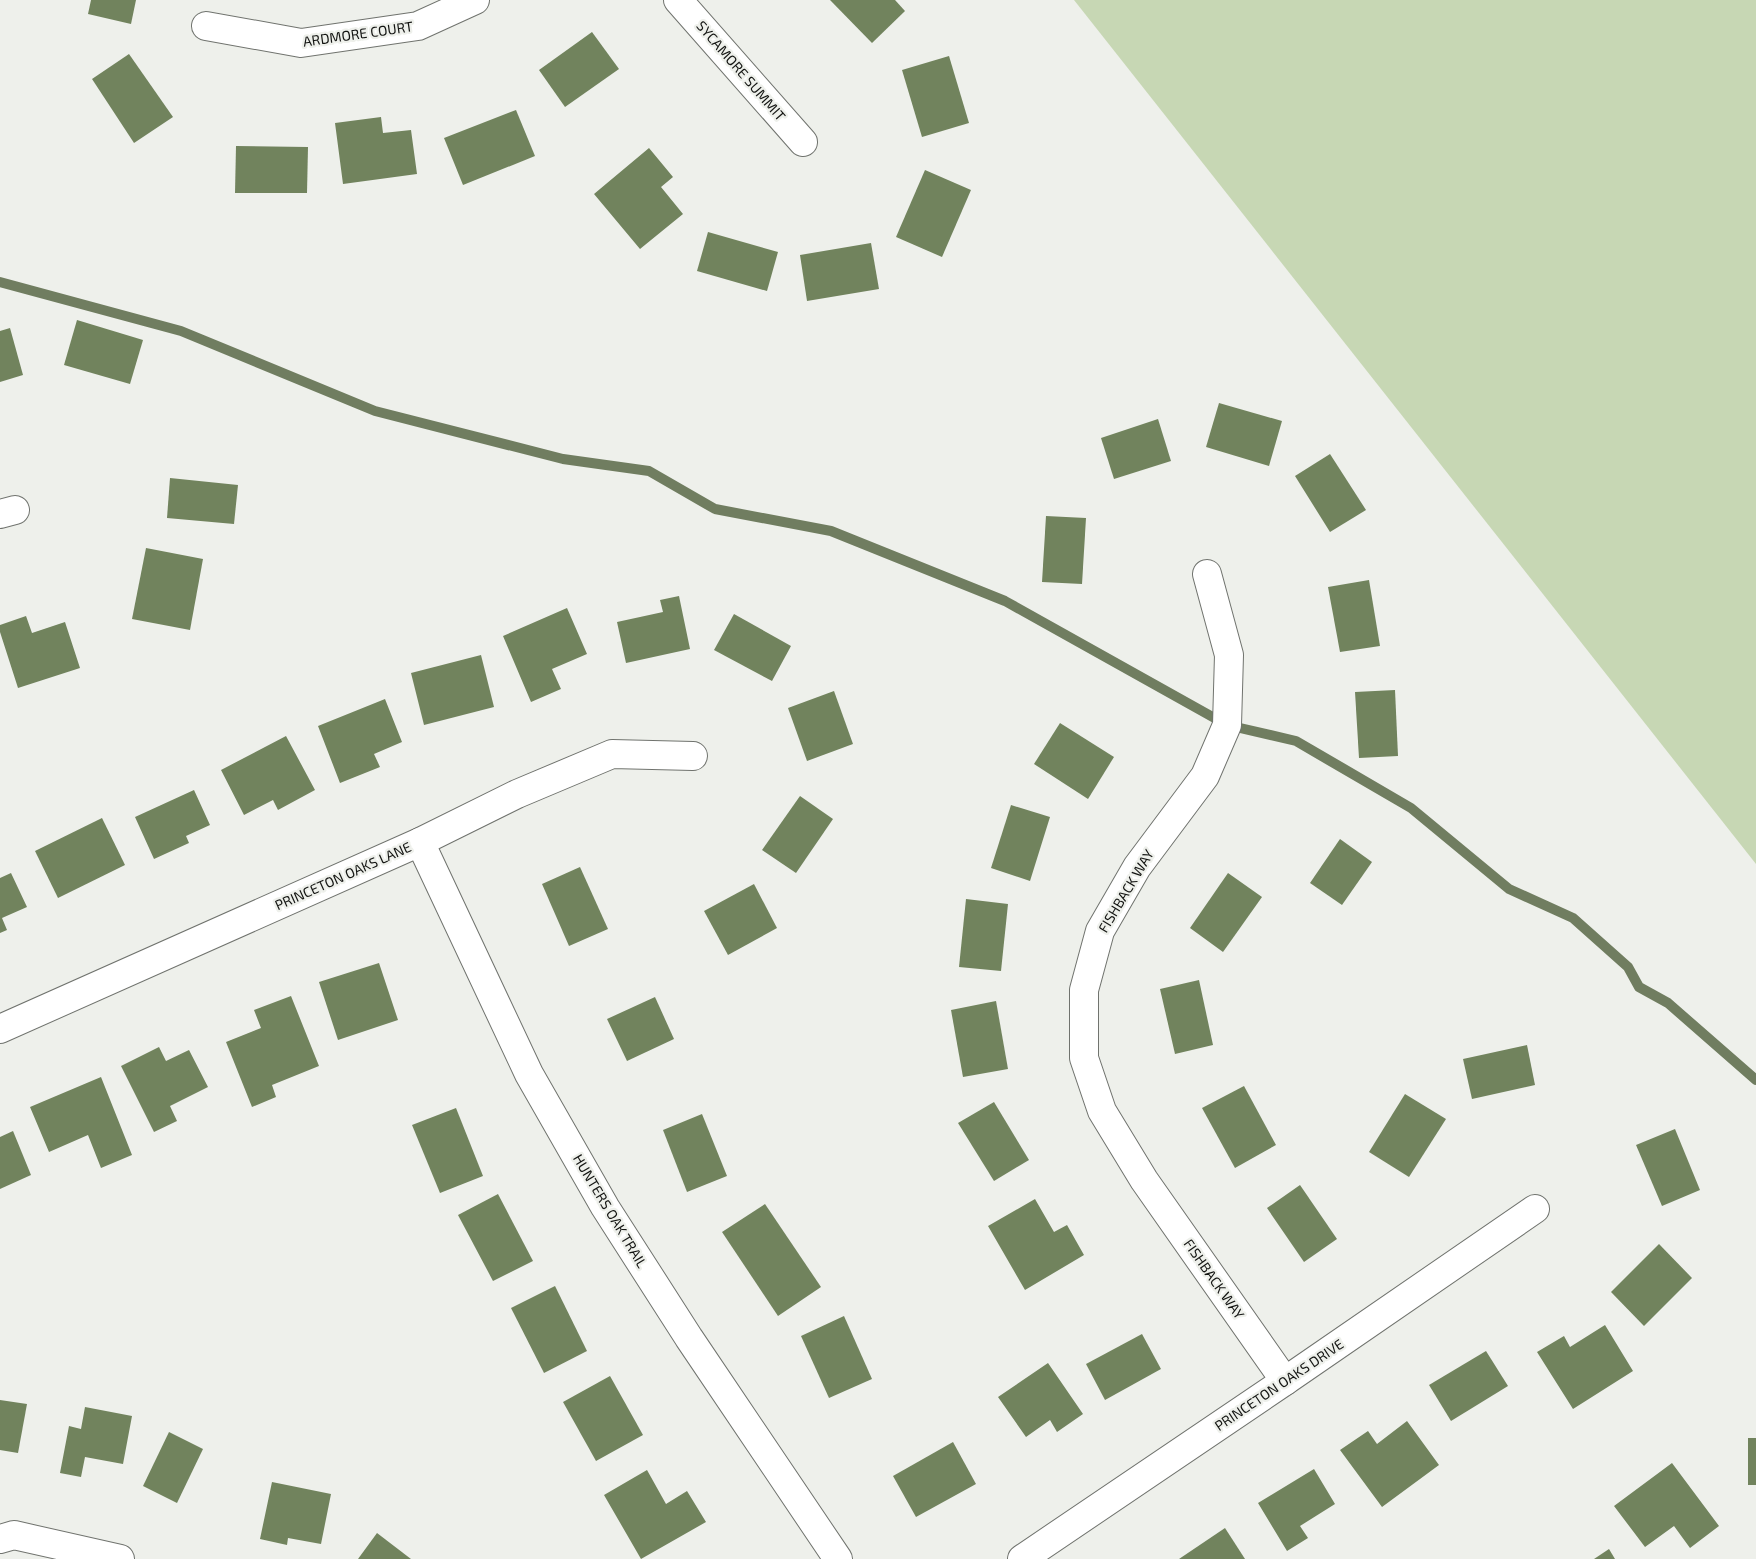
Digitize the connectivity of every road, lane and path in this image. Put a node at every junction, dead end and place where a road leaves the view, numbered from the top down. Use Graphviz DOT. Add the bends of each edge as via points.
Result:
graph roads {
  1 [pos="475,0"];
  2 [pos="678,0"];
  3 [pos="206,26"];
  4 [pos="804,142"];
  5 [pos="1207,574"];
  6 [pos="693,756"];
  7 [pos="420,842"];
  8 [pos="0,1029"];
  9 [pos="1535,1209"];
  10 [pos="1285,1381"];
  11 [pos="0,1539"];
  12 [pos="120,1559"];
  13 [pos="838,1559"];
  14 [pos="1022,1559"];
  1 -- 3 [label="street, ARDMORE COURT" via="418,26 301,43"];
  2 -- 4 [label="street, SYCAMORE SUMMIT"];
  5 -- 10 [label="street, FISHBACK WAY" via="1229,656 1226,725 1205,776 1137,867 1100,930 1084,990 1084,1058 1102,1111 1140,1172"];
  6 -- 7 [label="street, PRINCETON OAKS LANE" via="612,754 517,794"];
  7 -- 8 [label="street, PRINCETON OAKS LANE"];
  7 -- 13 [label="street, HUNTERS OAK TRAIL" via="529,1074 605,1207"];
  9 -- 10 [label="street, PRINCETON OAKS DRIVE"];
  10 -- 14 [label="street, PRINCETON OAKS DRIVE"];
  11 -- 12 [label="street" via="14,1535"];
}
